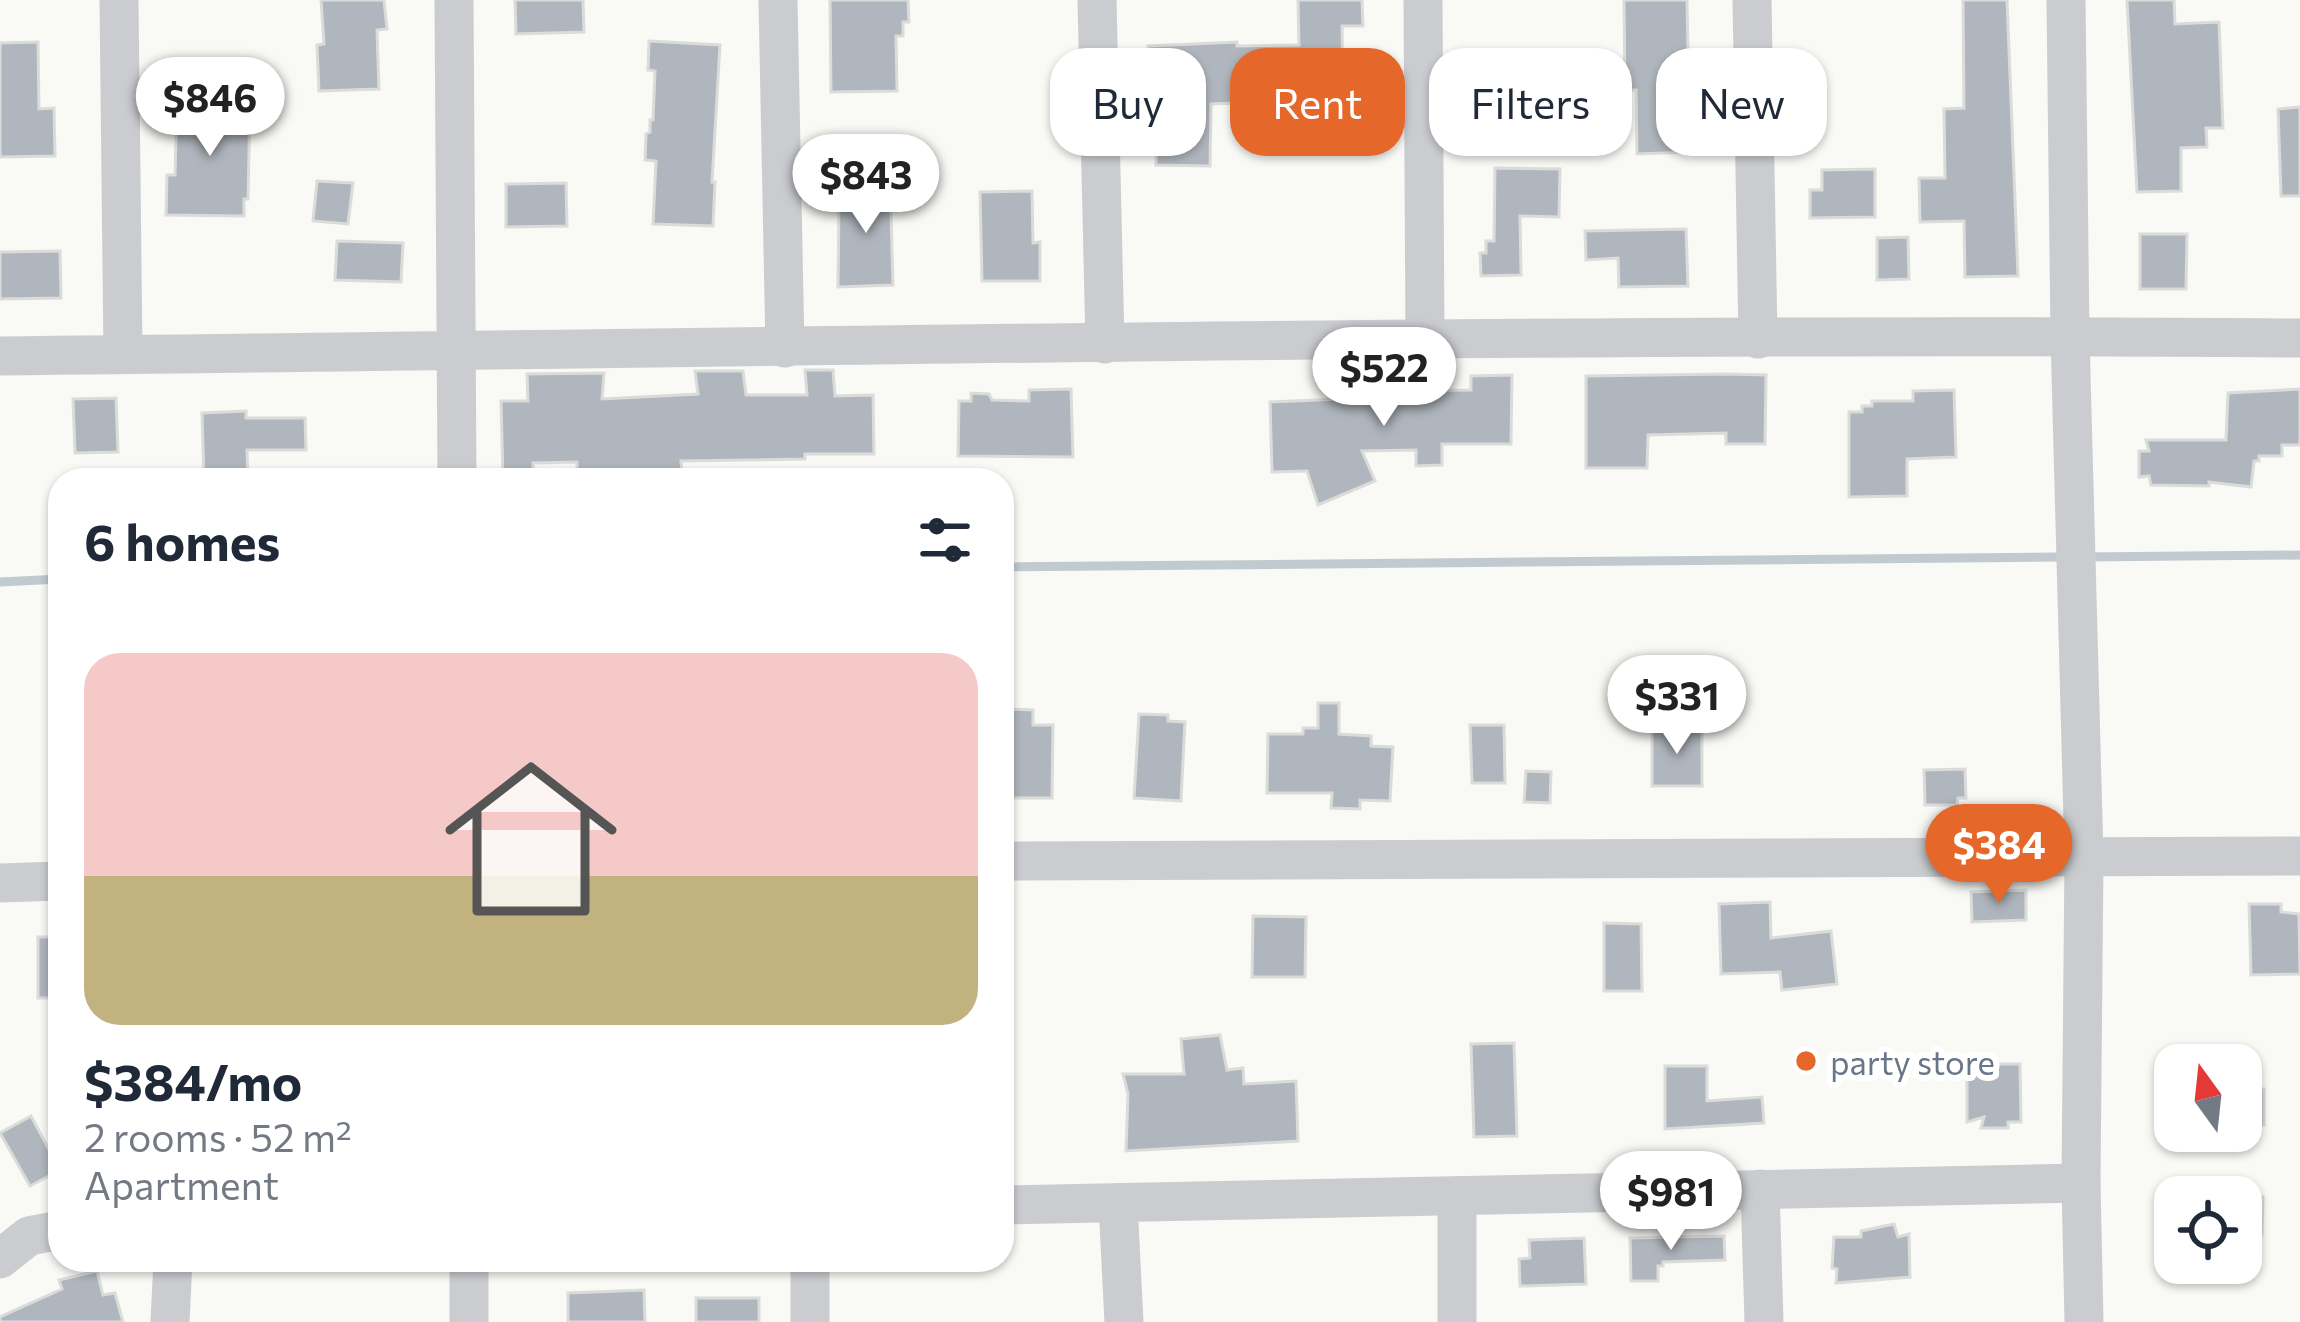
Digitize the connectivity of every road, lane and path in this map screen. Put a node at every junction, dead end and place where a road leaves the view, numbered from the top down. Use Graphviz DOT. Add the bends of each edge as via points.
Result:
graph roads {
  1 [pos="119,0"];
  2 [pos="454,0"];
  3 [pos="778,0"];
  4 [pos="1097,0"];
  5 [pos="1424,0"];
  6 [pos="1752,0"];
  7 [pos="2066,0"];
  8 [pos="2070,336"];
  9 [pos="2300,338"];
  10 [pos="1758,339"];
  11 [pos="1425,340"];
  12 [pos="1105,344"];
  13 [pos="784,348"];
  14 [pos="456,351"];
  15 [pos="123,355"];
  16 [pos="0,356"];
  17 [pos="457,468"];
  18 [pos="2300,856"];
  19 [pos="2084,857"];
  20 [pos="1014,861"];
  21 [pos="48,882"];
  22 [pos="0,884"];
  23 [pos="2081,1184"];
  24 [pos="1760,1189"];
  25 [pos="1457,1196"];
  26 [pos="1118,1203"];
  27 [pos="1014,1205"];
  28 [pos="48,1232"];
  29 [pos="0,1259"];
  30 [pos="172,1272"];
  31 [pos="469,1272"];
  32 [pos="810,1272"];
  33 [pos="170,1322"];
  34 [pos="470,1322"];
  35 [pos="810,1322"];
  36 [pos="1124,1322"];
  37 [pos="1456,1322"];
  38 [pos="1764,1322"];
  39 [pos="2084,1322"];
  1 -- 15 [label="street"];
  2 -- 14 [label="street"];
  3 -- 13 [label="street"];
  4 -- 12 [label="street"];
  5 -- 11 [label="street"];
  6 -- 10 [label="street"];
  7 -- 8 [label="street"];
  8 -- 9 [label="street"];
  8 -- 10 [label="street"];
  8 -- 19 [label="street"];
  10 -- 11 [label="street"];
  11 -- 12 [label="street"];
  12 -- 13 [label="street"];
  13 -- 14 [label="street"];
  14 -- 15 [label="street"];
  14 -- 17 [label="street"];
  15 -- 16 [label="street"];
  18 -- 19 [label="street"];
  19 -- 20 [label="street"];
  19 -- 23 [label="street"];
  21 -- 22 [label="street"];
  23 -- 24 [label="street"];
  23 -- 39 [label="street"];
  24 -- 25 [label="street"];
  24 -- 38 [label="street"];
  25 -- 26 [label="street"];
  25 -- 37 [label="street"];
  26 -- 27 [label="street"];
  26 -- 36 [label="street"];
  28 -- 29 [label="street" via="29,1236"];
  30 -- 33 [label="street"];
  31 -- 34 [label="street"];
  32 -- 35 [label="street"];
}
